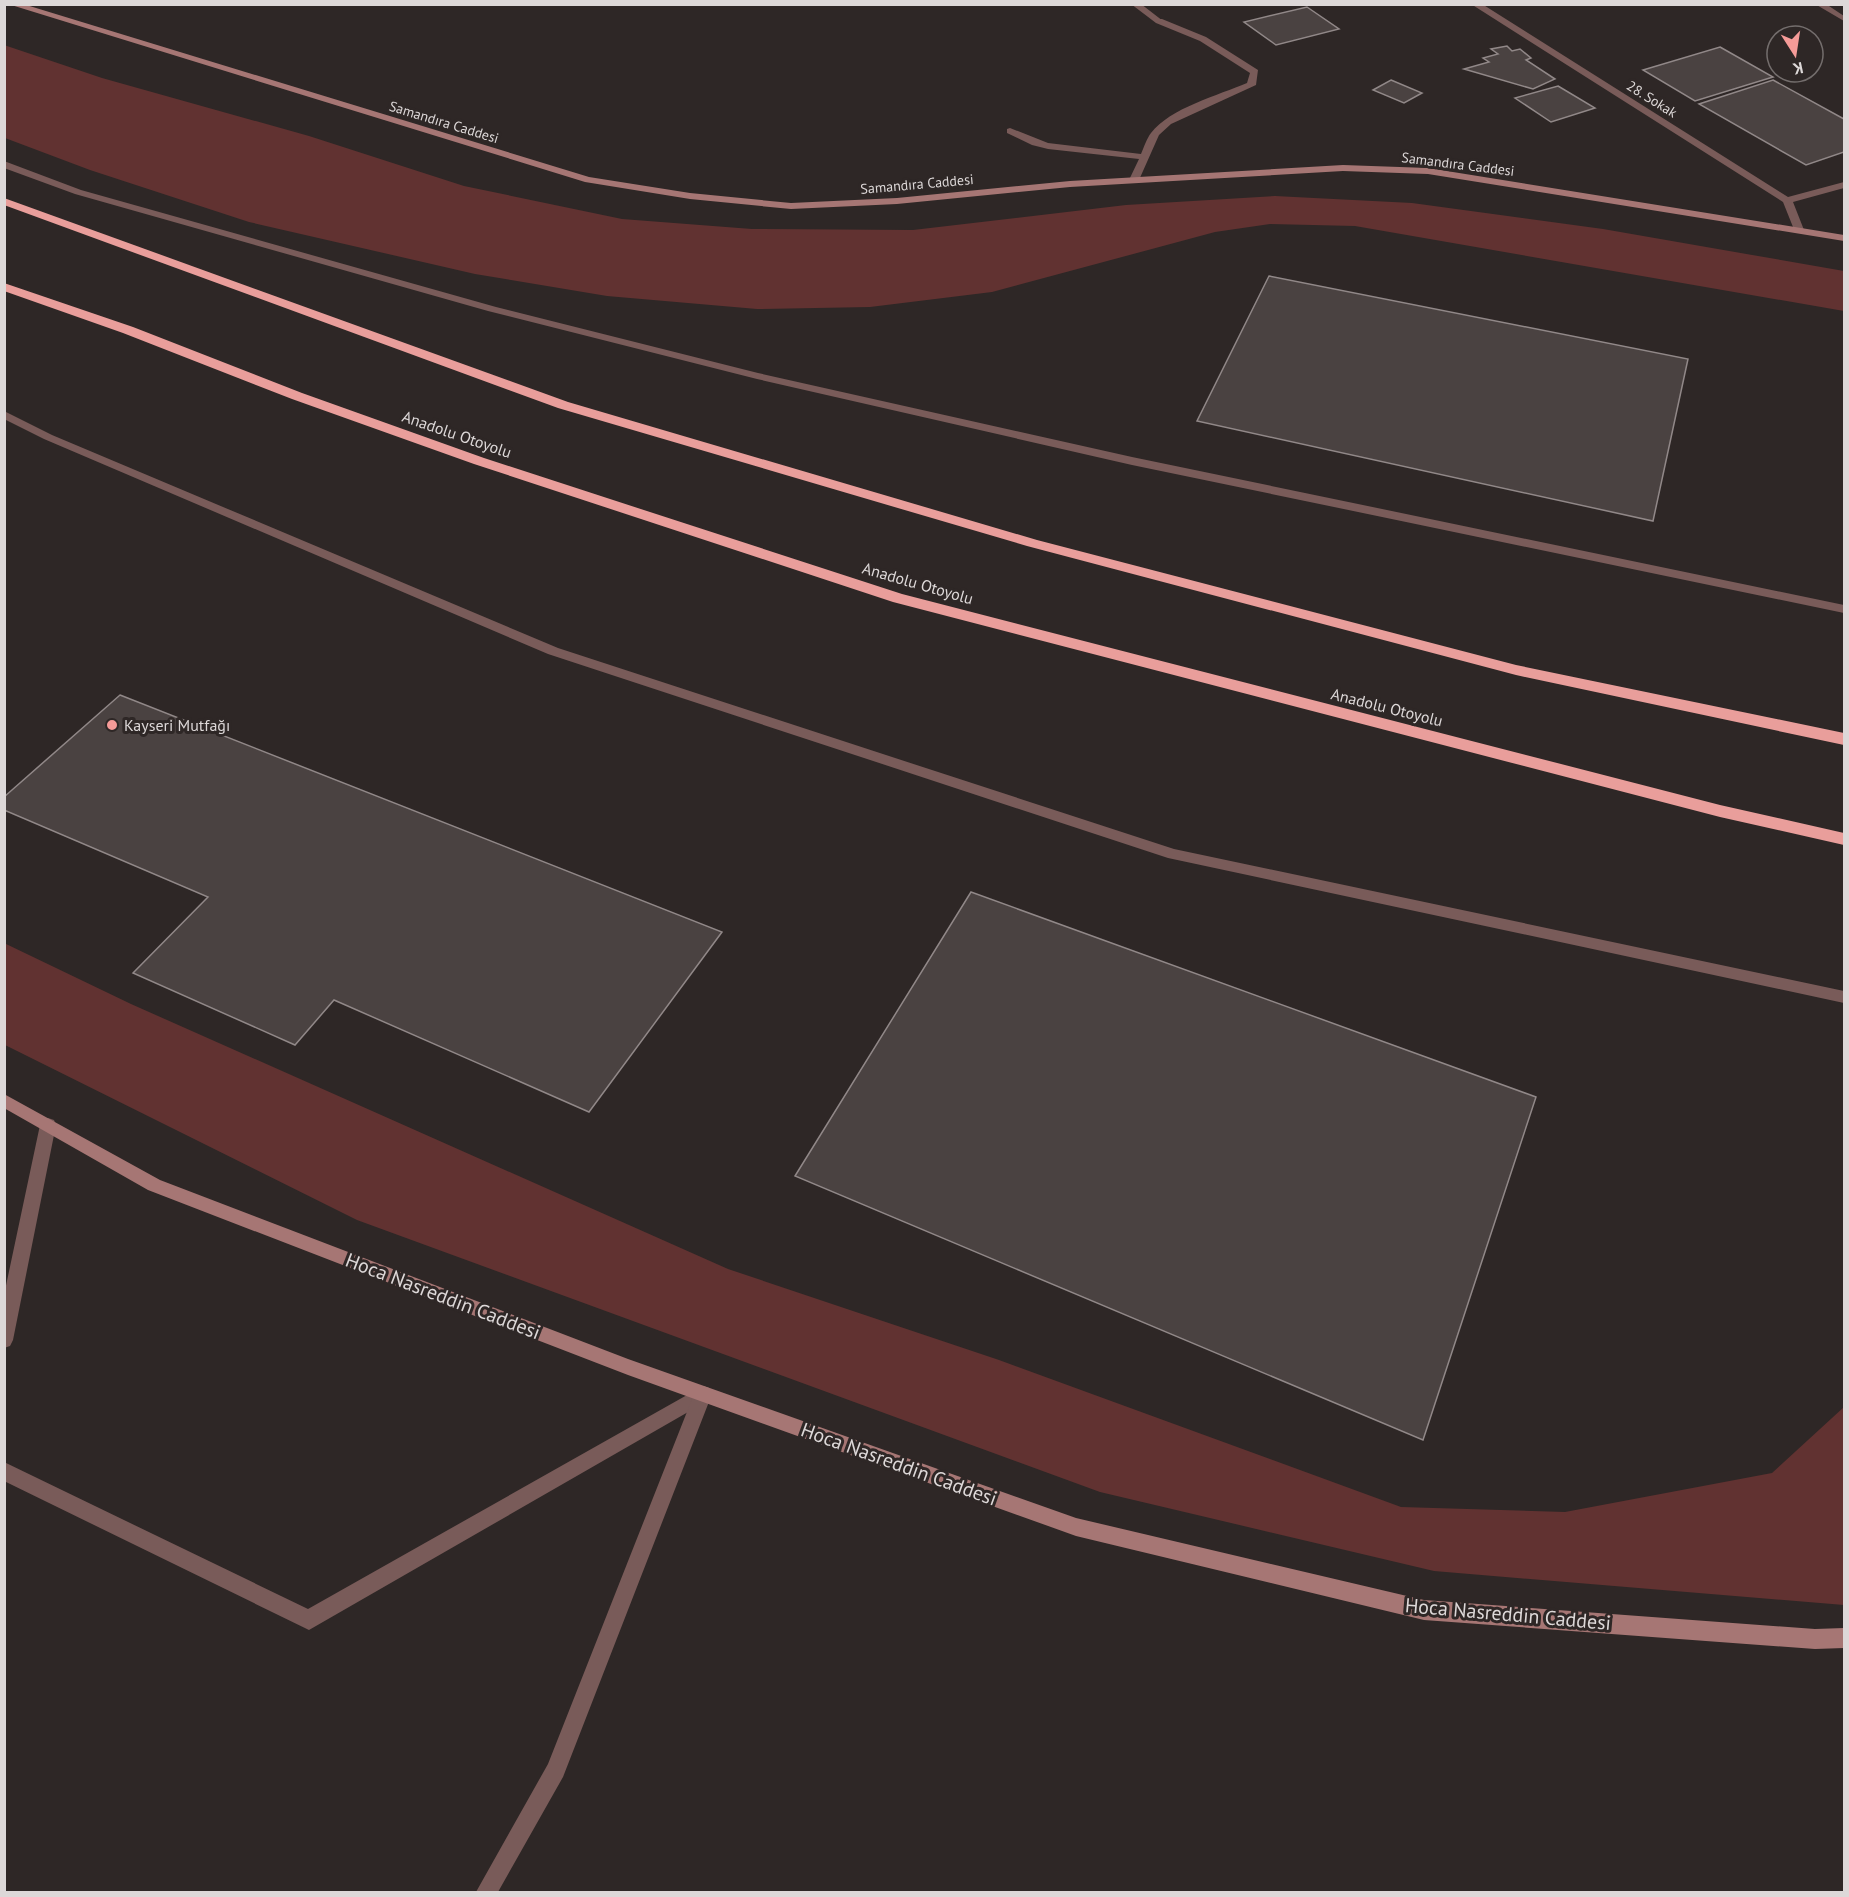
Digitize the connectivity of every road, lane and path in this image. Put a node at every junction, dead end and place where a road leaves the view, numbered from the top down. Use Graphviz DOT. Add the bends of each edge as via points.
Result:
graph roads {
  1 [pos="12,4"];
  2 [pos="1136,4"];
  3 [pos="1475,4"];
  4 [pos="1819,4"];
  5 [pos="1845,19"];
  6 [pos="1010,131"];
  7 [pos="1144,157"];
  8 [pos="4,164"];
  9 [pos="1134,180"];
  10 [pos="1845,185"];
  11 [pos="1787,200"];
  12 [pos="4,201"];
  13 [pos="1799,230"];
  14 [pos="1845,238"];
  15 [pos="4,287"];
  16 [pos="4,414"];
  17 [pos="1845,609"];
  18 [pos="1845,739"];
  19 [pos="1845,839"];
  20 [pos="1845,997"];
  21 [pos="4,1100"];
  22 [pos="48,1125"];
  23 [pos="4,1340"];
  24 [pos="703,1394"];
  25 [pos="4,1471"];
  26 [pos="1845,1638"];
  27 [pos="486,1893"];
  1 -- 9 [label="main road, Samandıra Caddesi" via="600,182 791,206 897,201"];
  2 -- 7 [label="street" via="1159,21 1203,39 1255,72 1251,85 1168,122 1155,134"];
  3 -- 11 [label="street, 28. Sokak"];
  4 -- 5 [label="street"];
  6 -- 7 [label="street" via="1048,146"];
  7 -- 9 [label="street"];
  8 -- 17 [label="street" via="78,192 480,306 758,376 1132,461"];
  9 -- 13 [label="main road, Samandıra Caddesi" via="1343,168 1428,171"];
  10 -- 11 [label="street"];
  11 -- 13 [label="street"];
  12 -- 18 [label="highway" via="563,405 1032,543 1516,670"];
  13 -- 14 [label="main road, Samandıra Caddesi"];
  15 -- 19 [label="highway, Anadolu Otoyolu" via="479,461 898,598 1720,811"];
  16 -- 20 [label="street" via="57,441 553,651 1173,854"];
  21 -- 22 [label="main road, Hoca Nasreddin Caddesi"];
  22 -- 23 [label="street"];
  22 -- 24 [label="main road, Hoca Nasreddin Caddesi" via="154,1185"];
  24 -- 25 [label="street" via="309,1620"];
  24 -- 26 [label="main road, Hoca Nasreddin Caddesi" via="1076,1527 1424,1610"];
  24 -- 27 [label="street" via="556,1770"];
}
